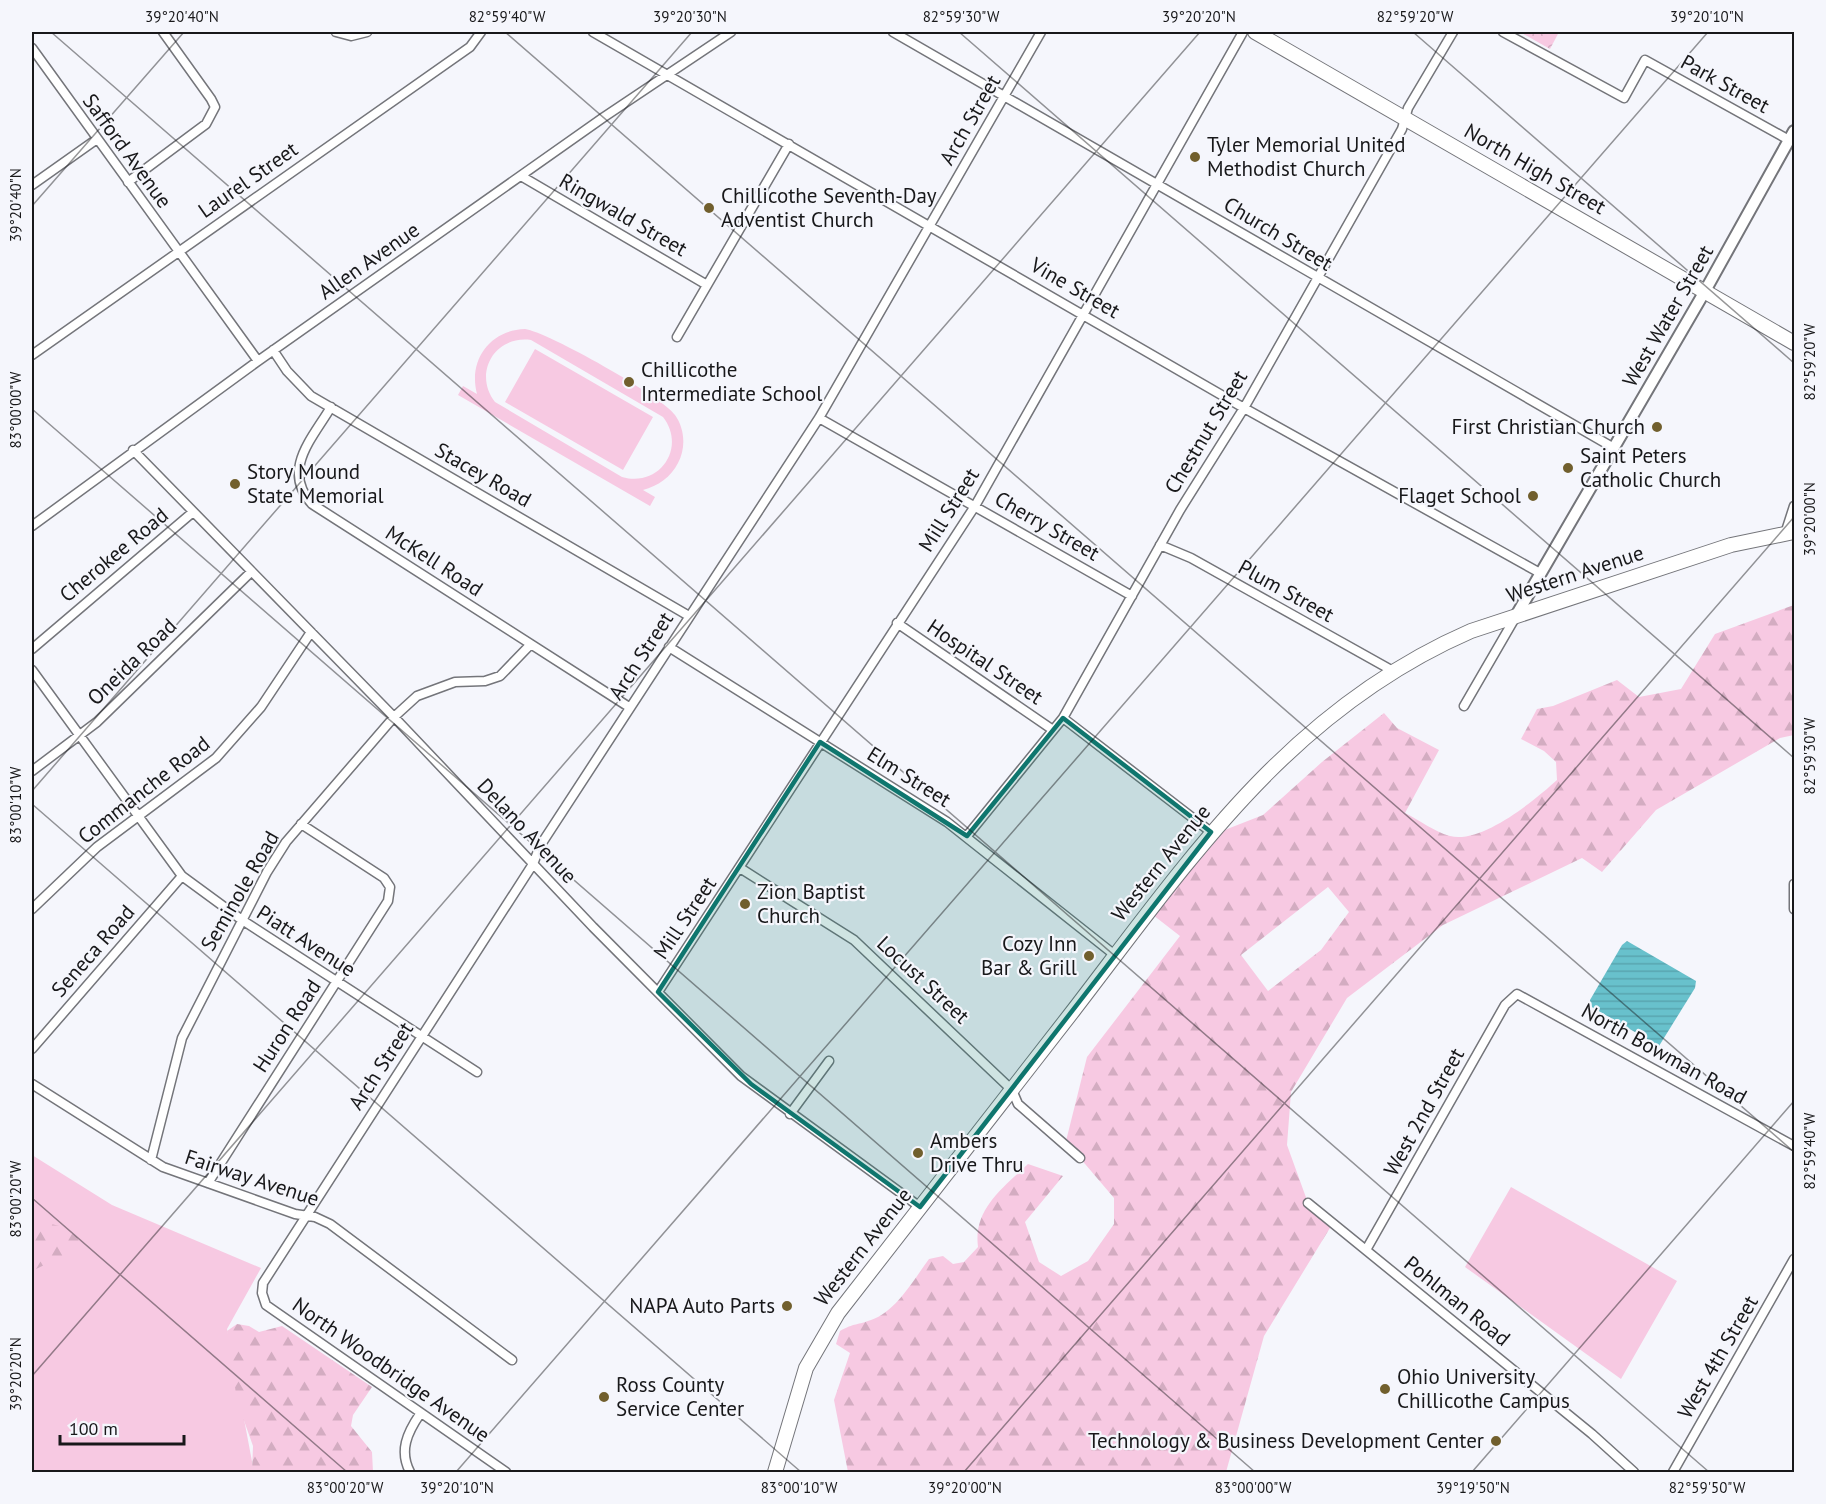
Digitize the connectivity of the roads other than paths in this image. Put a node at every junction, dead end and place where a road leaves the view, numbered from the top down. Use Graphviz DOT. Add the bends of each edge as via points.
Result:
graph roads {
  1 [pos="163,32"];
  2 [pos="336,32"];
  3 [pos="367,32"];
  4 [pos="481,32"];
  5 [pos="593,32"];
  6 [pos="731,32"];
  7 [pos="893,32"];
  8 [pos="1041,32"];
  9 [pos="1243,32"];
  10 [pos="1255,32"];
  11 [pos="1453,32"];
  12 [pos="1503,32"];
  13 [pos="32,48"];
  14 [pos="666,74"];
  15 [pos="1005,96"];
  16 [pos="1405,119"];
  17 [pos="1792,135"];
  18 [pos="97,139"];
  19 [pos="789,144"];
  20 [pos="521,176"];
  21 [pos="128,182"];
  22 [pos="1157,183"];
  23 [pos="32,185"];
  24 [pos="929,226"];
  25 [pos="177,252"];
  26 [pos="1318,279"];
  27 [pos="707,285"];
  28 [pos="1705,291"];
  29 [pos="1084,313"];
  30 [pos="677,337"];
  31 [pos="1794,343"];
  32 [pos="273,350"];
  33 [pos="32,355"];
  34 [pos="258,361"];
  35 [pos="331,407"];
  36 [pos="1244,408"];
  37 [pos="819,418"];
  38 [pos="1614,448"];
  39 [pos="133,450"];
  40 [pos="975,506"];
  41 [pos="1794,506"];
  42 [pos="193,512"];
  43 [pos="32,525"];
  44 [pos="1790,533"];
  45 [pos="1160,545"];
  46 [pos="251,572"];
  47 [pos="1540,573"];
  48 [pos="1132,596"];
  49 [pos="1517,614"];
  50 [pos="689,616"];
  51 [pos="897,624"];
  52 [pos="311,632"];
  53 [pos="530,645"];
  54 [pos="669,647"];
  55 [pos="32,649"];
  56 [pos="32,670"];
  57 [pos="1393,671"];
  58 [pos="1464,706"];
  59 [pos="629,707"];
  60 [pos="394,717"];
  61 [pos="1063,718"];
  62 [pos="1053,730"];
  63 [pos="79,736"];
  64 [pos="820,742"];
  65 [pos="32,771"];
  66 [pos="139,817"];
  67 [pos="301,824"];
  68 [pos="1211,832"];
  69 [pos="967,836"];
  70 [pos="533,864"];
  71 [pos="740,868"];
  72 [pos="182,876"];
  73 [pos="1794,884"];
  74 [pos="1793,908"];
  75 [pos="32,909"];
  76 [pos="242,920"];
  77 [pos="1116,956"];
  78 [pos="336,982"];
  79 [pos="658,992"];
  80 [pos="1517,994"];
  81 [pos="421,1036"];
  82 [pos="32,1049"];
  83 [pos="829,1061"];
  84 [pos="477,1072"];
  85 [pos="32,1084"];
  86 [pos="1011,1090"];
  87 [pos="790,1114"];
  88 [pos="1794,1146"];
  89 [pos="1080,1158"];
  90 [pos="151,1160"];
  91 [pos="208,1184"];
  92 [pos="1308,1203"];
  93 [pos="920,1207"];
  94 [pos="306,1216"];
  95 [pos="1366,1250"];
  96 [pos="1794,1259"];
  97 [pos="261,1293"];
  98 [pos="512,1360"];
  99 [pos="420,1414"];
  100 [pos="410,1473"];
  101 [pos="506,1473"];
  102 [pos="775,1473"];
  103 [pos="1634,1473"];
  104 [pos="1673,1473"];
  1 -- 21 [label="street" via="215,108 206,124"];
  2 -- 3 [label="street" via="351,36"];
  4 -- 25 [label="street, Laurel Street" via="470,47"];
  5 -- 14 [label="street, Vine Street"];
  6 -- 14 [label="street, Allen Avenue"];
  7 -- 15 [label="street, Church Street"];
  8 -- 15 [label="street, Arch Street"];
  9 -- 22 [label="street, Mill Street"];
  10 -- 16 [label="main road, North High Street"];
  11 -- 16 [label="street, Chestnut Street"];
  12 -- 17 [label="street, Park Street" via="1624,98 1645,60"];
  13 -- 18 [label="street, Safford Avenue"];
  14 -- 19 [label="street, Vine Street"];
  14 -- 20 [label="street, Allen Avenue"];
  15 -- 22 [label="street, Church Street"];
  15 -- 24 [label="street, Arch Street"];
  16 -- 26 [label="street, Chestnut Street"];
  16 -- 28 [label="main road, North High Street"];
  17 -- 28 [label="street, West Water Street"];
  18 -- 21 [label="street, Safford Avenue"];
  18 -- 23 [label="street"];
  19 -- 24 [label="street, Vine Street"];
  19 -- 27 [label="street"];
  20 -- 27 [label="street, Ringwald Street"];
  20 -- 32 [label="street, Allen Avenue"];
  21 -- 25 [label="street, Safford Avenue"];
  22 -- 26 [label="street, Church Street"];
  22 -- 29 [label="street, Mill Street"];
  24 -- 29 [label="street, Vine Street"];
  24 -- 37 [label="street, Arch Street"];
  25 -- 33 [label="street, Laurel Street"];
  25 -- 34 [label="street, Safford Avenue"];
  26 -- 36 [label="street, Chestnut Street"];
  26 -- 38 [label="street, Church Street"];
  27 -- 30 [label="street"];
  28 -- 31 [label="main road, North High Street"];
  28 -- 38 [label="street, West Water Street"];
  29 -- 36 [label="street, Vine Street"];
  29 -- 40 [label="street, Mill Street"];
  32 -- 34 [label="street, Allen Avenue"];
  32 -- 35 [label="street, Stacey Road" via="298,383"];
  34 -- 39 [label="street, Allen Avenue"];
  35 -- 50 [label="street, Stacey Road"];
  35 -- 53 [label="street, McKell Road" via="301,457 297,470 303,494 312,504"];
  36 -- 45 [label="street, Chestnut Street"];
  36 -- 47 [label="street, Vine Street"];
  37 -- 40 [label="street, Cherry Street"];
  37 -- 50 [label="street, Arch Street"];
  38 -- 47 [label="street, West Water Street"];
  39 -- 42 [label="street, Delano Avenue"];
  39 -- 43 [label="street, Allen Avenue"];
  40 -- 48 [label="street, Cherry Street"];
  40 -- 51 [label="street, Mill Street"];
  41 -- 44 [label="street"];
  42 -- 46 [label="street, Delano Avenue"];
  42 -- 55 [label="street, Cherokee Road"];
  44 -- 49 [label="main road, Western Avenue" via="1731,545"];
  45 -- 48 [label="street, Chestnut Street"];
  45 -- 57 [label="street, Plum Street" via="1191,558"];
  46 -- 52 [label="street, Delano Avenue"];
  46 -- 63 [label="street, Oneida Road"];
  47 -- 49 [label="street, West Water Street"];
  48 -- 61 [label="street, Chestnut Street"];
  49 -- 57 [label="main road, Western Avenue" via="1433,647"];
  49 -- 58 [label="street, West Water Street"];
  50 -- 54 [label="street, Arch Street"];
  51 -- 62 [label="street, Hospital Street"];
  51 -- 64 [label="street, Mill Street"];
  52 -- 60 [label="street, Delano Avenue"];
  52 -- 66 [label="street, Commanche Road" via="239,734 197,774"];
  53 -- 59 [label="street, McKell Road"];
  53 -- 60 [label="street, Seminole Road" via="500,676 435,687 417,696"];
  54 -- 59 [label="street, Arch Street"];
  54 -- 64 [label="street, Elm Street"];
  56 -- 63 [label="street, Piatt Avenue"];
  57 -- 68 [label="main road, Western Avenue" via="1353,696 1312,731"];
  59 -- 70 [label="street, Arch Street" via="540,846"];
  60 -- 67 [label="street, Seminole Road"];
  60 -- 70 [label="street, Delano Avenue"];
  61 -- 62 [label="street, Chestnut Street"];
  61 -- 68 [label="street"];
  62 -- 69 [label="street, Chestnut Street"];
  63 -- 65 [label="street, Oneida Road"];
  63 -- 66 [label="street, Piatt Avenue"];
  64 -- 69 [label="street, Elm Street"];
  64 -- 71 [label="street, Mill Street"];
  66 -- 72 [label="street, Piatt Avenue"];
  66 -- 75 [label="street, Commanche Road" via="97,847"];
  67 -- 76 [label="street, Seminole Road" via="277,856"];
  67 -- 78 [label="street, Huron Road" via="384,878 390,888 388,901"];
  68 -- 77 [label="main road, Western Avenue"];
  69 -- 77 [label="street, Elm Street"];
  70 -- 79 [label="street, Delano Avenue"];
  70 -- 81 [label="street, Arch Street"];
  71 -- 79 [label="street, Mill Street"];
  71 -- 86 [label="street, Locust Street" via="854,940"];
  72 -- 76 [label="street, Piatt Avenue"];
  72 -- 82 [label="street, Seneca Road"];
  73 -- 74 [label="street"];
  76 -- 78 [label="street, Piatt Avenue"];
  76 -- 90 [label="street, Seminole Road" via="182,1038"];
  77 -- 86 [label="main road, Western Avenue"];
  78 -- 81 [label="street, Piatt Avenue"];
  78 -- 91 [label="street, Huron Road"];
  79 -- 87 [label="street, Delano Avenue" via="741,1076"];
  80 -- 88 [label="street, North Bowman Road"];
  80 -- 95 [label="street, West 2nd Street" via="1505,1005"];
  81 -- 84 [label="street, Piatt Avenue"];
  81 -- 94 [label="street, Arch Street"];
  83 -- 87 [label="street"];
  85 -- 90 [label="street, Fairway Avenue"];
  86 -- 89 [label="street, Locust Street" via="1018,1104"];
  86 -- 93 [label="main road, Western Avenue"];
  87 -- 93 [label="street, Delano Avenue"];
  90 -- 91 [label="street, Fairway Avenue"];
  91 -- 94 [label="street, Fairway Avenue"];
  92 -- 95 [label="street"];
  93 -- 102 [label="main road, Western Avenue" via="821,1338 798,1388"];
  94 -- 97 [label="street, Arch Street" via="267,1276"];
  94 -- 98 [label="street, Fairway Avenue" via="330,1224"];
  95 -- 103 [label="street, Pohlman Road" via="1592,1434"];
  96 -- 104 [label="street, West 4th Street"];
  97 -- 99 [label="street, North Woodbridge Avenue" via="266,1305"];
  99 -- 100 [label="street" via="405,1442 404,1460"];
  99 -- 101 [label="street, North Woodbridge Avenue"];
}
